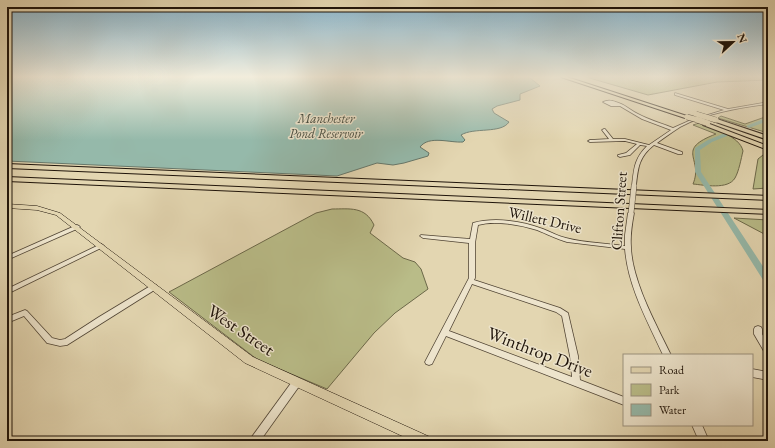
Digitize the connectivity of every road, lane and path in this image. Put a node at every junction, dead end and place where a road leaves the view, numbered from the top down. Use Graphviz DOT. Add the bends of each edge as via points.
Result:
graph roads {
  1 [pos="631,98"];
  2 [pos="646,98"];
  3 [pos="689,98"];
  4 [pos="768,103"];
  5 [pos="621,105"];
  6 [pos="673,106"];
  7 [pos="728,110"];
  8 [pos="688,115"];
  9 [pos="706,123"];
  10 [pos="604,130"];
  11 [pos="674,130"];
  12 [pos="768,137"];
  13 [pos="612,140"];
  14 [pos="590,141"];
  15 [pos="640,143"];
  16 [pos="768,144"];
  17 [pos="652,145"];
  18 [pos="768,148"];
  19 [pos="680,153"];
  20 [pos="620,156"];
  21 [pos="7,166"];
  22 [pos="7,179"];
  23 [pos="768,197"];
  24 [pos="7,206"];
  25 [pos="768,212"];
  26 [pos="77,227"];
  27 [pos="423,236"];
  28 [pos="472,241"];
  29 [pos="101,246"];
  30 [pos="628,248"];
  31 [pos="7,258"];
  32 [pos="470,281"];
  33 [pos="154,287"];
  34 [pos="7,292"];
  35 [pos="7,320"];
  36 [pos="758,329"];
  37 [pos="444,332"];
  38 [pos="768,352"];
  39 [pos="667,354"];
  40 [pos="429,362"];
  41 [pos="753,373"];
  42 [pos="768,376"];
  43 [pos="296,382"];
  44 [pos="576,382"];
  45 [pos="623,401"];
  46 [pos="697,426"];
  47 [pos="254,441"];
  48 [pos="426,441"];
  49 [pos="704,441"];
  1 -- 8 [label="highway"];
  2 -- 6 [label="highway"];
  3 -- 7 [label="street"];
  4 -- 7 [label="street, Clifton Street"];
  5 -- 11 [label="street" via="639,117"];
  7 -- 11 [label="street, Clifton Street"];
  8 -- 9 [label="highway, bridge"];
  8 -- 12 [label="highway, bridge" via="696,114"];
  9 -- 16 [label="highway"];
  9 -- 18 [label="highway"];
  10 -- 13 [label="street"];
  11 -- 17 [label="street, Clifton Street"];
  13 -- 14 [label="street"];
  13 -- 15 [label="street"];
  15 -- 17 [label="street"];
  15 -- 20 [label="street, Clifton Street" via="628,154"];
  17 -- 19 [label="street"];
  17 -- 30 [label="street, Clifton Street, bridge" via="637,162"];
  21 -- 23 [label="highway"];
  22 -- 25 [label="highway"];
  24 -- 26 [label="main road, West Street" via="48,210"];
  26 -- 29 [label="main road, West Street"];
  26 -- 31 [label="street"];
  27 -- 28 [label="street"];
  28 -- 30 [label="street, Willett Drive" via="475,224 480,221 521,225 537,228 566,240"];
  28 -- 32 [label="street"];
  29 -- 33 [label="main road, West Street"];
  29 -- 34 [label="street"];
  30 -- 39 [label="street, Clifton Street" via="640,292"];
  32 -- 37 [label="street"];
  32 -- 44 [label="street" via="558,310 565,315 574,356"];
  33 -- 35 [label="street" via="67,342 50,341 25,313"];
  33 -- 43 [label="main road, West Street" via="249,360"];
  36 -- 38 [label="street"];
  37 -- 40 [label="street"];
  37 -- 44 [label="street, Winthrop Drive"];
  41 -- 42 [label="street"];
  43 -- 47 [label="street"];
  43 -- 48 [label="main road, West Street"];
  44 -- 45 [label="street, Winthrop Drive"];
  46 -- 49 [label="street"];
}
